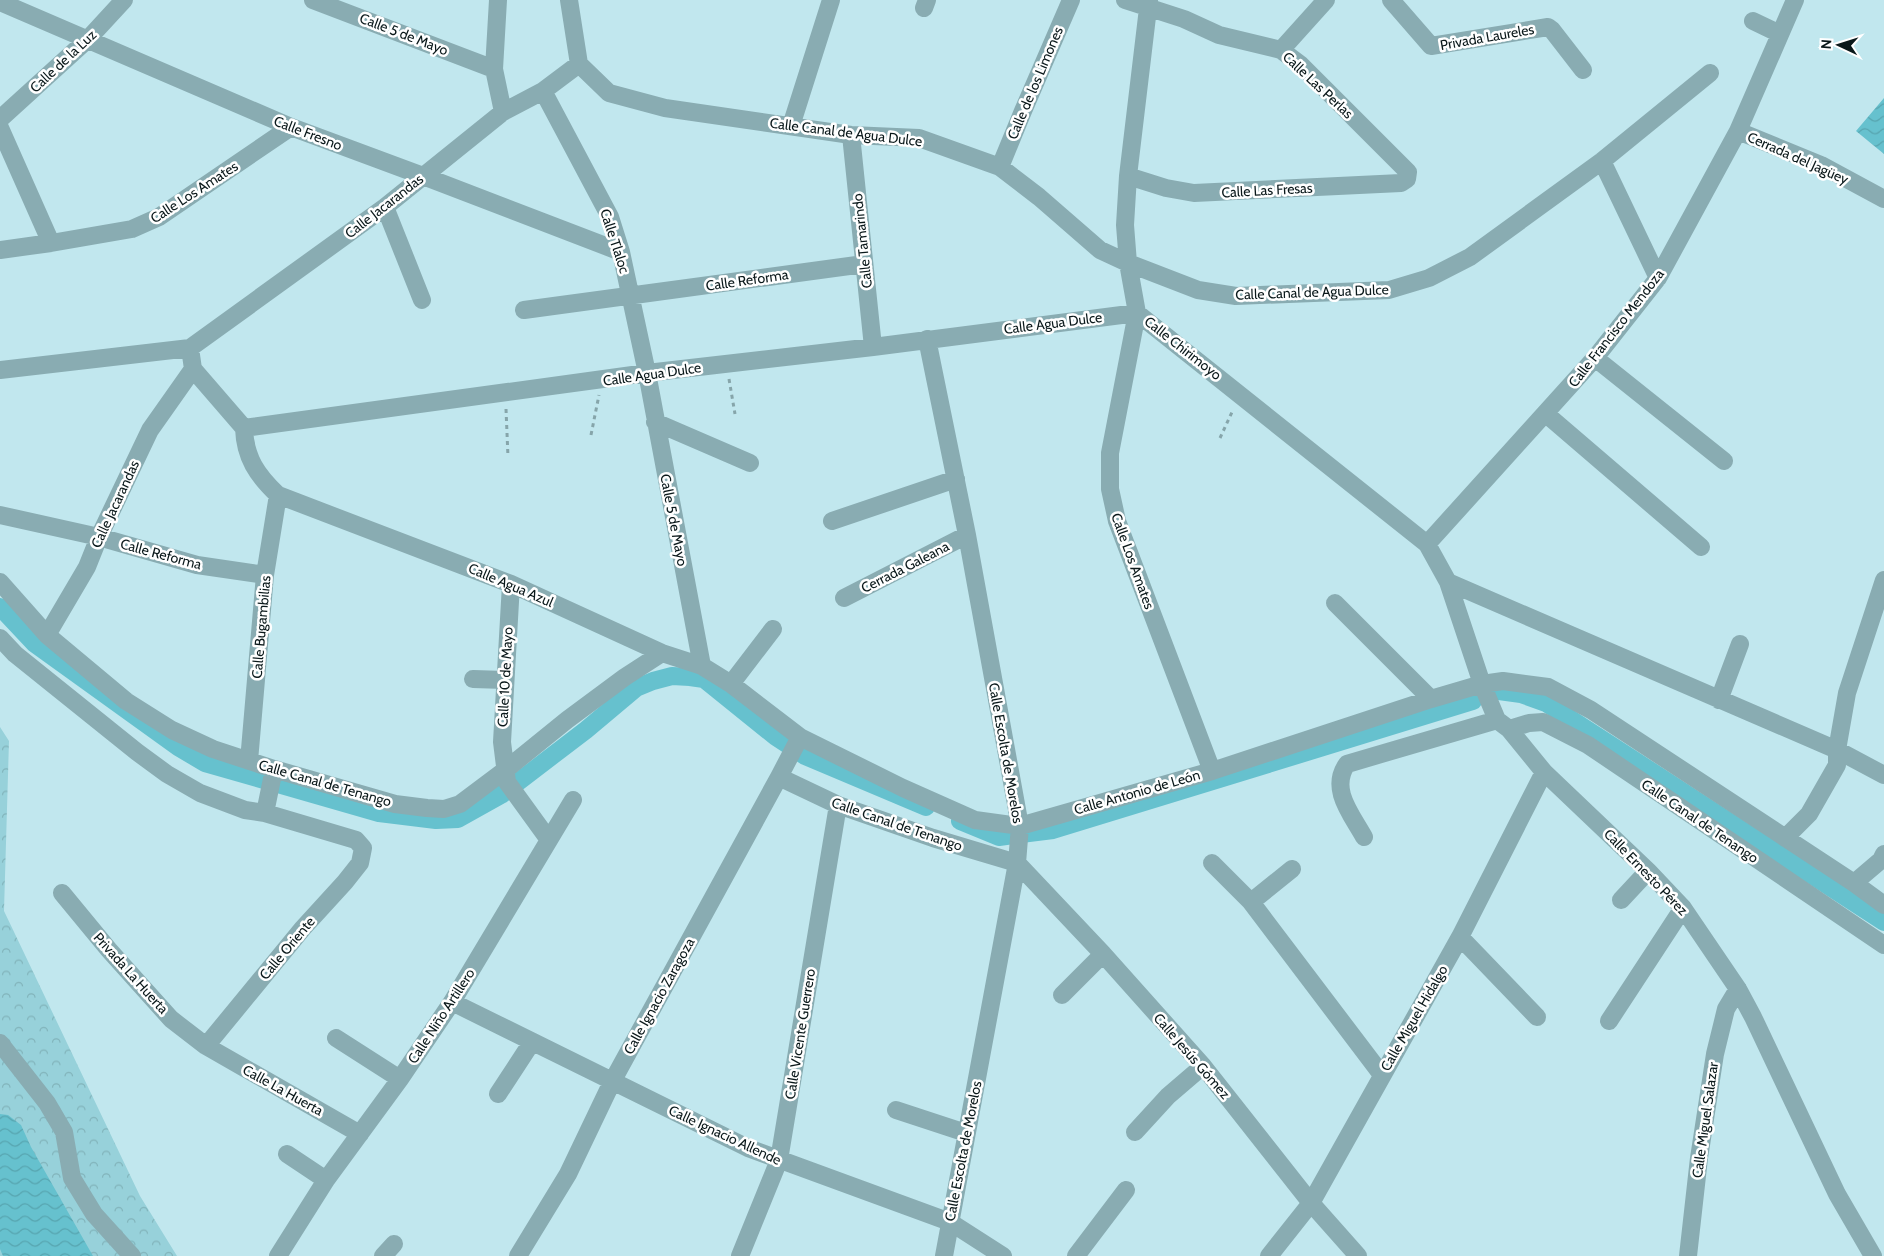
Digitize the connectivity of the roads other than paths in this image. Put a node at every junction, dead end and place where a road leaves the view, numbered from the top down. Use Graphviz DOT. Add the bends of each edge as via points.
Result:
graph roads {
  1 [pos="124,0"];
  2 [pos="314,0"];
  3 [pos="498,0"];
  4 [pos="569,0"];
  5 [pos="831,0"];
  6 [pos="1071,0"];
  7 [pos="1125,0"];
  8 [pos="1326,0"];
  9 [pos="1390,0"];
  10 [pos="1795,0"];
  11 [pos="0,2"];
  12 [pos="1148,4"];
  13 [pos="1753,21"];
  14 [pos="1780,34"];
  15 [pos="88,39"];
  16 [pos="1281,50"];
  17 [pos="579,64"];
  18 [pos="494,69"];
  19 [pos="1583,70"];
  20 [pos="1710,73"];
  21 [pos="543,92"];
  22 [pos="503,112"];
  23 [pos="0,119"];
  24 [pos="791,126"];
  25 [pos="290,127"];
  26 [pos="0,128"];
  27 [pos="1738,131"];
  28 [pos="852,135"];
  29 [pos="1602,161"];
  30 [pos="1000,167"];
  31 [pos="423,176"];
  32 [pos="1128,176"];
  33 [pos="1407,179"];
  34 [pos="1884,199"];
  35 [pos="385,207"];
  36 [pos="51,243"];
  37 [pos="0,250"];
  38 [pos="621,252"];
  39 [pos="1128,263"];
  40 [pos="864,264"];
  41 [pos="1658,278"];
  42 [pos="630,296"];
  43 [pos="422,300"];
  44 [pos="524,310"];
  45 [pos="1137,313"];
  46 [pos="927,339"];
  47 [pos="873,347"];
  48 [pos="190,348"];
  49 [pos="1595,358"];
  50 [pos="192,369"];
  51 [pos="0,370"];
  52 [pos="647,373"];
  53 [pos="1546,414"];
  54 [pos="655,422"];
  55 [pos="244,428"];
  56 [pos="1724,461"];
  57 [pos="750,463"];
  58 [pos="956,479"];
  59 [pos="278,495"];
  60 [pos="0,515"];
  61 [pos="832,521"];
  62 [pos="967,535"];
  63 [pos="99,537"];
  64 [pos="1427,544"];
  65 [pos="1701,547"];
  66 [pos="265,575"];
  67 [pos="1884,580"];
  68 [pos="0,582"];
  69 [pos="1448,582"];
  70 [pos="511,584"];
  71 [pos="844,598"];
  72 [pos="1335,603"];
  73 [pos="773,629"];
  74 [pos="47,635"];
  75 [pos="0,638"];
  76 [pos="1740,644"];
  77 [pos="662,653"];
  78 [pos="702,666"];
  79 [pos="473,679"];
  80 [pos="505,680"];
  81 [pos="732,684"];
  82 [pos="1431,699"];
  83 [pos="1720,700"];
  84 [pos="1493,708"];
  85 [pos="797,742"];
  86 [pos="1837,750"];
  87 [pos="249,761"];
  88 [pos="1212,771"];
  89 [pos="1544,772"];
  90 [pos="782,773"];
  91 [pos="1884,774"];
  92 [pos="506,776"];
  93 [pos="269,790"];
  94 [pos="573,800"];
  95 [pos="838,806"];
  96 [pos="1020,830"];
  97 [pos="1364,838"];
  98 [pos="1785,838"];
  99 [pos="549,840"];
  100 [pos="363,848"];
  101 [pos="1884,854"];
  102 [pos="1018,858"];
  103 [pos="1212,863"];
  104 [pos="1292,869"];
  105 [pos="1648,871"];
  106 [pos="1854,883"];
  107 [pos="62,893"];
  108 [pos="1621,900"];
  109 [pos="1252,902"];
  110 [pos="1884,905"];
  111 [pos="1683,908"];
  112 [pos="1460,937"];
  113 [pos="1884,945"];
  114 [pos="1103,954"];
  115 [pos="1738,989"];
  116 [pos="1062,995"];
  117 [pos="452,1002"];
  118 [pos="1536,1018"];
  119 [pos="1609,1022"];
  120 [pos="336,1038"];
  121 [pos="532,1042"];
  122 [pos="0,1043"];
  123 [pos="206,1046"];
  124 [pos="1203,1066"];
  125 [pos="1382,1075"];
  126 [pos="400,1079"];
  127 [pos="612,1082"];
  128 [pos="498,1094"];
  129 [pos="896,1110"];
  130 [pos="1135,1132"];
  131 [pos="966,1133"];
  132 [pos="360,1134"];
  133 [pos="287,1154"];
  134 [pos="779,1160"];
  135 [pos="326,1180"];
  136 [pos="1126,1190"];
  137 [pos="1311,1203"];
  138 [pos="950,1222"];
  139 [pos="132,1256"];
  140 [pos="278,1256"];
  141 [pos="518,1256"];
  142 [pos="740,1256"];
  143 [pos="944,1256"];
  144 [pos="1003,1256"];
  145 [pos="1076,1256"];
  146 [pos="1270,1256"];
  147 [pos="1358,1256"];
  148 [pos="1688,1256"];
  149 [pos="1873,1256"];
  1 -- 15 [label="street, Calle de la Luz"];
  2 -- 18 [label="street, Calle 5 de Mayo"];
  3 -- 18 [label="street"];
  4 -- 17 [label="street"];
  5 -- 24 [label="street"];
  6 -- 30 [label="street, Calle de los Limones"];
  7 -- 12 [label="street, Calle Las Perlas"];
  8 -- 16 [label="street"];
  9 -- 19 [label="street, Privada Laureles" via="1431,46 1548,27"];
  10 -- 14 [label="street, Calle Francisco Mendoza"];
  11 -- 15 [label="street, Calle Fresno"];
  12 -- 16 [label="street, Calle Las Perlas" via="1219,35"];
  12 -- 32 [label="street, Calle Chirimoyo"];
  13 -- 14 [label="street"];
  14 -- 27 [label="street, Calle Francisco Mendoza"];
  15 -- 23 [label="street, Calle de la Luz"];
  15 -- 25 [label="street, Calle Fresno"];
  16 -- 33 [label="street, Calle Las Perlas" via="1301,65 1405,168"];
  17 -- 21 [label="street, Calle Jacarandas"];
  17 -- 24 [label="street, Calle Canal de Agua Dulce" via="609,93 665,108"];
  18 -- 22 [label="street"];
  20 -- 29 [label="street, Calle Canal de Agua Dulce"];
  21 -- 22 [label="street, Calle Jacarandas"];
  21 -- 38 [label="street, Calle Tlaloc" via="610,217"];
  22 -- 31 [label="street, Calle Jacarandas"];
  24 -- 28 [label="street, Calle Canal de Agua Dulce"];
  25 -- 31 [label="street, Calle Fresno"];
  25 -- 36 [label="street, Calle Los Amates" via="158,217 132,229"];
  26 -- 36 [label="street"];
  27 -- 34 [label="street, Cerrada del Jagüey" via="1821,165"];
  27 -- 41 [label="street, Calle Francisco Mendoza"];
  28 -- 30 [label="street, Calle Canal de Agua Dulce" via="919,138"];
  28 -- 40 [label="street, Calle Tamarindo"];
  29 -- 39 [label="street, Calle Canal de Agua Dulce" via="1470,257 1429,278 1389,290 1236,296 1198,290"];
  29 -- 41 [label="street"];
  30 -- 39 [label="street, Calle Canal de Agua Dulce" via="1100,250"];
  31 -- 35 [label="street, Calle Jacarandas"];
  31 -- 38 [label="street, Calle Fresno"];
  32 -- 33 [label="street, Calle Las Fresas" via="1194,193 1401,183"];
  32 -- 39 [label="street, Calle Chirimoyo" via="1125,224"];
  35 -- 43 [label="street"];
  35 -- 48 [label="street, Calle Jacarandas"];
  36 -- 37 [label="street, Calle Los Amates"];
  38 -- 42 [label="street, Calle Tlaloc"];
  39 -- 45 [label="street, Calle Chirimoyo"];
  40 -- 42 [label="street, Calle Reforma"];
  40 -- 47 [label="street, Calle Tamarindo"];
  41 -- 49 [label="street, Calle Francisco Mendoza"];
  42 -- 44 [label="street, Calle Reforma"];
  42 -- 52 [label="street, Calle Tlaloc"];
  45 -- 46 [label="street, Calle Agua Dulce"];
  45 -- 64 [label="street, Calle Chirimoyo"];
  45 -- 88 [label="street, Calle Los Amates" via="1110,453 1110,489 1117,521"];
  46 -- 47 [label="street, Calle Agua Dulce"];
  46 -- 58 [label="street, Calle Escolta de Morelos"];
  47 -- 52 [label="street, Calle Agua Dulce"];
  48 -- 50 [label="street"];
  48 -- 51 [label="street, Calle Jacarandas"];
  49 -- 53 [label="street, Calle Francisco Mendoza"];
  49 -- 56 [label="street"];
  50 -- 55 [label="street"];
  50 -- 63 [label="street, Calle Jacarandas" via="150,430"];
  52 -- 54 [label="street, Calle 5 de Mayo"];
  52 -- 55 [label="street, Calle Agua Dulce"];
  53 -- 64 [label="street, Calle Francisco Mendoza"];
  53 -- 65 [label="street"];
  54 -- 57 [label="street"];
  54 -- 78 [label="street, Calle 5 de Mayo"];
  55 -- 59 [label="street, Calle Agua Azul" via="245,446 253,465"];
  58 -- 61 [label="street"];
  58 -- 62 [label="street, Calle Escolta de Morelos"];
  59 -- 66 [label="street, Calle Bugambilias"];
  59 -- 70 [label="street, Calle Agua Azul"];
  60 -- 63 [label="street, Calle Reforma"];
  62 -- 71 [label="street, Cerrada Galeana"];
  62 -- 96 [label="street, Calle Escolta de Morelos"];
  63 -- 66 [label="street, Calle Reforma" via="197,565"];
  63 -- 74 [label="street, Calle Jacarandas" via="87,567"];
  64 -- 69 [label="street, Calle Ernesto Pérez"];
  66 -- 87 [label="street, Calle Bugambilias"];
  67 -- 86 [label="street" via="1846,693"];
  68 -- 74 [label="street, Calle Canal de Tenango"];
  69 -- 83 [label="street"];
  69 -- 84 [label="street, Calle Ernesto Pérez"];
  70 -- 77 [label="street, Calle Agua Azul"];
  70 -- 80 [label="street, Calle 10 de Mayo"];
  72 -- 82 [label="street"];
  73 -- 81 [label="street"];
  74 -- 87 [label="street, Calle Canal de Tenango" via="126,700 172,730"];
  75 -- 93 [label="street, Calle Canal de Tenango" via="86,712 167,774 200,793 245,810"];
  76 -- 83 [label="street"];
  77 -- 78 [label="street, Calle Agua Azul"];
  77 -- 92 [label="street, Calle Canal de Tenango" via="567,720"];
  78 -- 81 [label="street, Calle Agua Azul"];
  79 -- 80 [label="street"];
  80 -- 92 [label="street, Calle 10 de Mayo" via="502,742"];
  81 -- 85 [label="street, Calle Agua Azul"];
  82 -- 84 [label="street, Calle Antonio de León"];
  82 -- 88 [label="street, Calle Antonio de León"];
  83 -- 86 [label="street"];
  84 -- 89 [label="street, Calle Ernesto Pérez"];
  84 -- 97 [label="street" via="1347,764 1341,773 1340,794"];
  84 -- 98 [label="street" via="1502,680 1548,688 1591,710"];
  84 -- 113 [label="street, Calle Canal de Tenango" via="1529,723 1543,722 1588,745"];
  85 -- 90 [label="street, Calle Ignacio Zaragoza"];
  85 -- 96 [label="street, Calle Antonio de León" via="975,820"];
  86 -- 91 [label="street"];
  86 -- 98 [label="street" via="1837,765 1809,814"];
  87 -- 93 [label="street, Calle Canal de Tenango"];
  88 -- 96 [label="street, Calle Antonio de León"];
  89 -- 105 [label="street, Calle Ernesto Pérez"];
  89 -- 112 [label="street, Calle Miguel Hidalgo"];
  90 -- 95 [label="street, Calle Canal de Tenango"];
  90 -- 127 [label="street, Calle Ignacio Zaragoza"];
  92 -- 93 [label="street, Calle Canal de Tenango" via="460,804 444,808"];
  92 -- 99 [label="street"];
  93 -- 100 [label="street, Calle Canal de Tenango" via="356,840"];
  94 -- 99 [label="street"];
  95 -- 102 [label="street, Calle Canal de Tenango" via="933,838"];
  95 -- 134 [label="street, Calle Vicente Guerrero"];
  96 -- 102 [label="street, Calle Escolta de Morelos"];
  98 -- 106 [label="street"];
  99 -- 117 [label="street, Calle Niño Artillero"];
  100 -- 123 [label="street, Calle Oriente" via="360,863"];
  101 -- 106 [label="street"];
  102 -- 114 [label="street, Calle Jesús Gómez"];
  102 -- 131 [label="street, Calle Escolta de Morelos"];
  103 -- 109 [label="street"];
  104 -- 109 [label="street"];
  105 -- 108 [label="street"];
  105 -- 111 [label="street, Calle Ernesto Pérez"];
  106 -- 110 [label="street"];
  107 -- 123 [label="street, Privada La Huerta" via="172,1019"];
  109 -- 125 [label="street"];
  111 -- 115 [label="street, Calle Ernesto Pérez"];
  111 -- 119 [label="street"];
  112 -- 118 [label="street"];
  112 -- 125 [label="street, Calle Miguel Hidalgo"];
  114 -- 116 [label="street"];
  114 -- 124 [label="street, Calle Jesús Gómez"];
  115 -- 148 [label="street, Calle Miguel Salazar" via="1726,1009 1714,1054"];
  115 -- 149 [label="street, Calle Ernesto Pérez" via="1837,1194"];
  117 -- 121 [label="street, Calle Ignacio Allende"];
  117 -- 126 [label="street, Calle Niño Artillero"];
  120 -- 126 [label="street"];
  121 -- 127 [label="street, Calle Ignacio Allende"];
  121 -- 128 [label="street"];
  122 -- 139 [label="street" via="47,1103 64,1132 72,1178 94,1214"];
  123 -- 132 [label="street, Calle La Huerta"];
  124 -- 130 [label="street" via="1168,1096"];
  124 -- 137 [label="street, Calle Jesús Gómez"];
  125 -- 137 [label="street, Calle Miguel Hidalgo"];
  126 -- 132 [label="street, Calle Niño Artillero"];
  127 -- 134 [label="street, Calle Ignacio Allende"];
  127 -- 141 [label="street, Calle Ignacio Zaragoza" via="568,1174"];
  129 -- 131 [label="street"];
  131 -- 138 [label="street, Calle Escolta de Morelos"];
  132 -- 135 [label="street, Calle Niño Artillero"];
  133 -- 135 [label="street"];
  134 -- 138 [label="street, Calle Ignacio Allende"];
  134 -- 142 [label="street, Calle Vicente Guerrero"];
  135 -- 140 [label="street, Calle Niño Artillero"];
  136 -- 145 [label="street"];
  137 -- 146 [label="street, Calle Miguel Hidalgo"];
  137 -- 147 [label="street, Calle Jesús Gómez"];
  138 -- 143 [label="street, Calle Escolta de Morelos"];
  138 -- 144 [label="street, Calle Ignacio Allende"];
}
